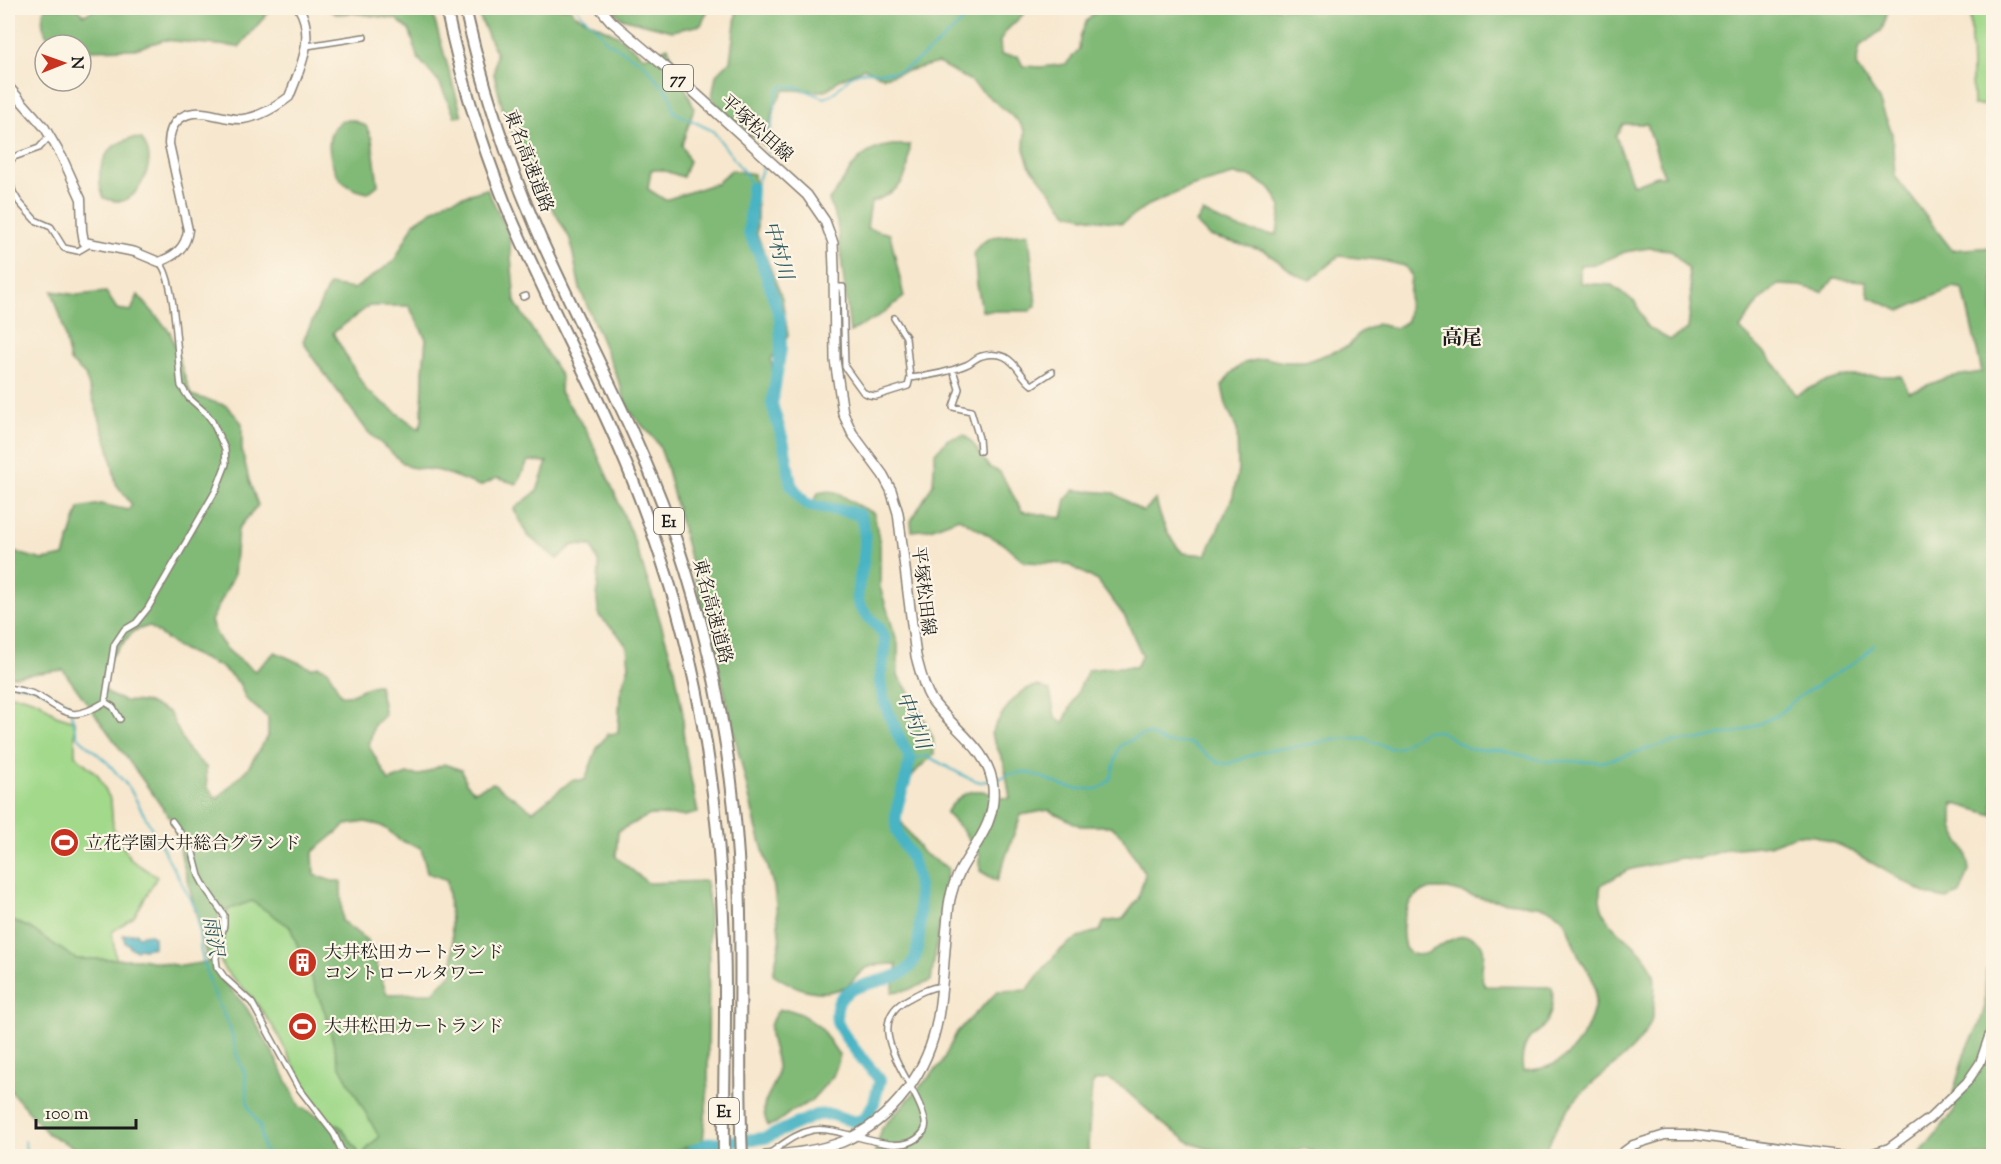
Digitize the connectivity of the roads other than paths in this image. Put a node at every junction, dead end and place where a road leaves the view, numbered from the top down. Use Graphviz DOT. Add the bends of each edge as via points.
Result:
graph roads {
  1 [pos="299,8"];
  2 [pos="446,8"];
  3 [pos="465,8"];
  4 [pos="600,8"];
  5 [pos="364,37"];
  6 [pos="307,46"];
  7 [pos="8,86"];
  8 [pos="50,136"];
  9 [pos="8,164"];
  10 [pos="8,175"];
  11 [pos="90,244"];
  12 [pos="159,262"];
  13 [pos="834,287"];
  14 [pos="894,318"];
  15 [pos="953,370"];
  16 [pos="1052,372"];
  17 [pos="910,378"];
  18 [pos="980,451"];
  19 [pos="8,688"];
  20 [pos="105,702"];
  21 [pos="120,719"];
  22 [pos="172,821"];
  23 [pos="941,986"];
  24 [pos="1994,1014"];
  25 [pos="910,1086"];
  26 [pos="855,1136"];
  27 [pos="344,1156"];
  28 [pos="724,1156"];
  29 [pos="742,1156"];
  30 [pos="770,1156"];
  31 [pos="1618,1156"];
  1 -- 6 [label="street" via="307,27"];
  2 -- 28 [label="highway, 東名高速道路 / E1" via="474,115 506,204 626,464 681,624 705,735 718,828 724,943"];
  3 -- 29 [label="highway, 東名高速道路 / E1" via="507,155 537,230 637,441 676,543 706,644 724,731 738,856"];
  4 -- 13 [label="main road, 平塚松田線 / 77" via="807,195 825,221 832,243"];
  5 -- 6 [label="street"];
  6 -- 12 [label="street" via="289,97 281,103 243,119 193,112 173,125 169,144 189,230 179,251"];
  7 -- 8 [label="street"];
  8 -- 9 [label="street" via="39,148 14,157"];
  8 -- 11 [label="street" via="79,191 82,238"];
  10 -- 11 [label="street" via="20,202 35,220 51,227 64,248 78,251"];
  11 -- 12 [label="street" via="135,252"];
  12 -- 20 [label="street" via="170,286 181,386 212,421 225,449 226,464 216,490 148,608 114,645"];
  13 -- 17 [label="street" via="843,287 845,367 863,392 876,396 908,386"];
  13 -- 23 [label="main road, 平塚松田線 / 77" via="835,360 843,413 852,433 883,475 898,513 922,678 932,699 979,752 993,787 992,812 984,833 951,894"];
  14 -- 17 [label="street" via="906,337"];
  15 -- 16 [label="street" via="990,355 1005,357 1032,385"];
  15 -- 17 [label="street"];
  15 -- 18 [label="street" via="959,389 953,407 971,411"];
  19 -- 20 [label="street" via="38,696 66,713 93,709"];
  20 -- 21 [label="street"];
  22 -- 27 [label="street" via="192,849 199,876 224,915 217,967 252,1003 298,1087 334,1134"];
  23 -- 25 [label="main road, 平塚松田線 / 77" via="930,1050"];
  23 -- 25 [label="street" via="898,1004 890,1013 886,1026 889,1044"];
  24 -- 31 [label="street" via="1980,1063 1967,1082 1930,1118 1889,1148 1870,1154 1838,1155 1694,1135 1665,1135 1633,1145"];
  25 -- 26 [label="main road, 平塚松田線 / 77" via="892,1109"];
  25 -- 26 [label="street" via="926,1123 917,1141 887,1146"];
  26 -- 30 [label="main road, 平塚松田線 / 77" via="823,1148"];
  26 -- 30 [label="street" via="814,1130 797,1134"];
}
